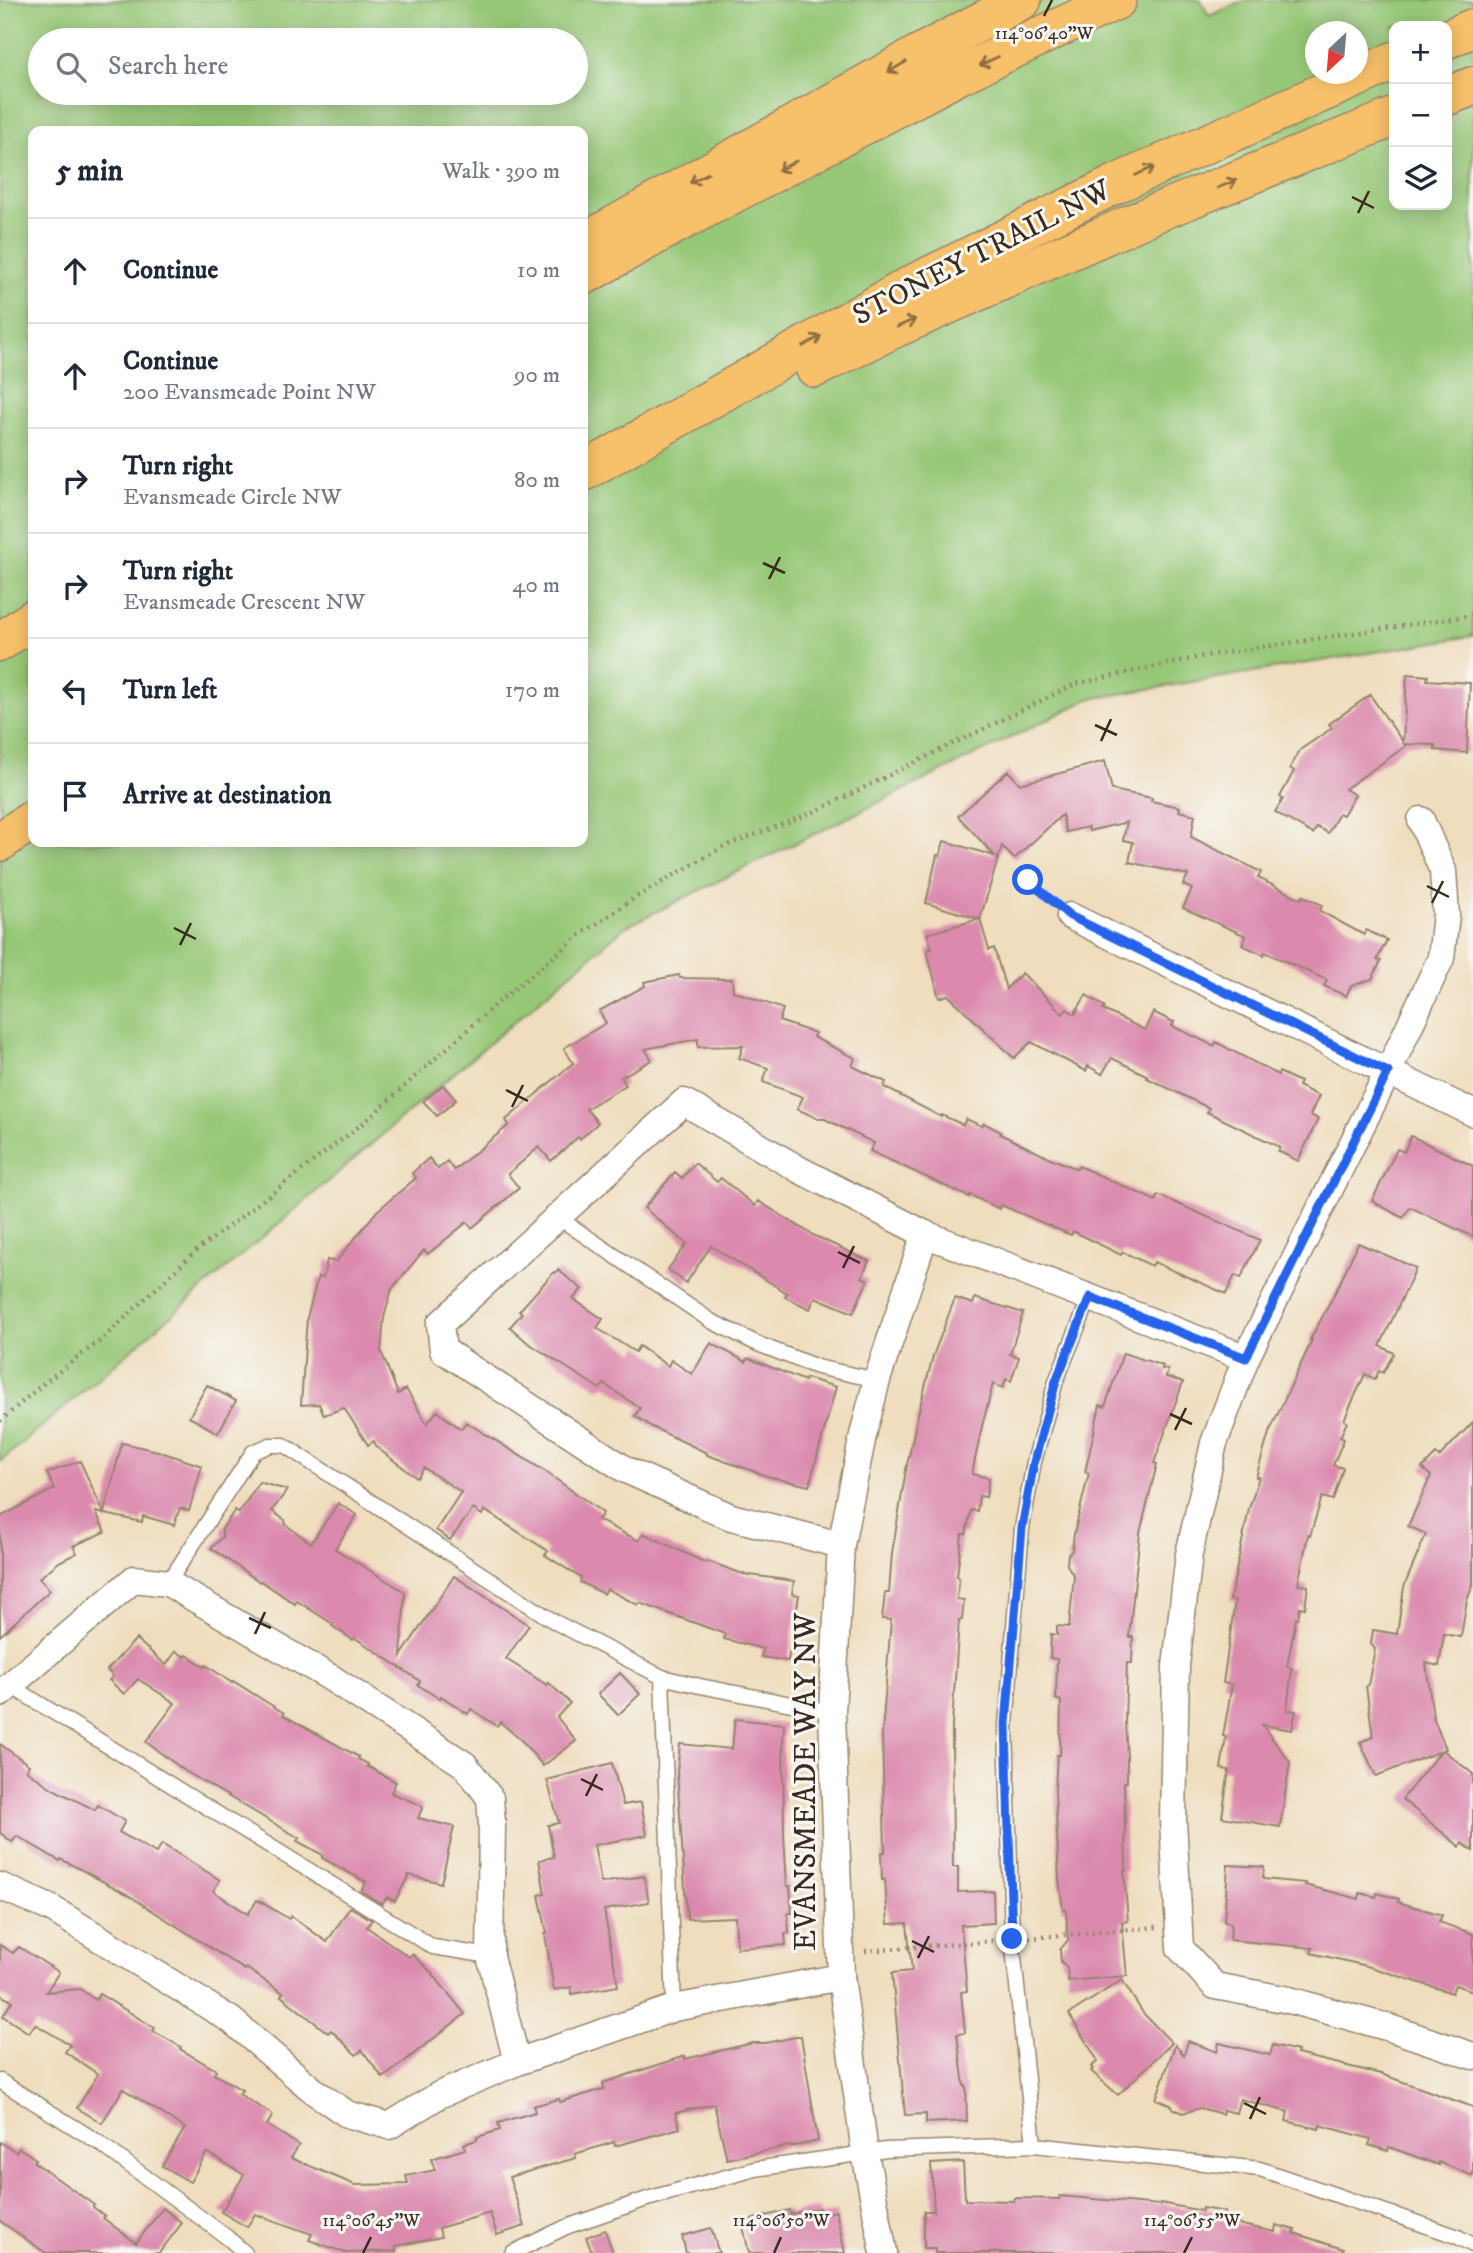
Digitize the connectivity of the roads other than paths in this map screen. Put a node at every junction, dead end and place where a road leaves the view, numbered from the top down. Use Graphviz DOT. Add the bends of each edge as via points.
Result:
graph roads {
  1 [pos="1022,0"];
  2 [pos="1117,0"];
  3 [pos="1473,28"];
  4 [pos="1452,37"];
  5 [pos="1389,63"];
  6 [pos="1473,86"];
  7 [pos="1452,94"];
  8 [pos="1389,119"];
  9 [pos="588,240"];
  10 [pos="588,273"];
  11 [pos="588,469"];
  12 [pos="588,484"];
  13 [pos="28,622"];
  14 [pos="0,642"];
  15 [pos="1421,820"];
  16 [pos="28,822"];
  17 [pos="0,842"];
  18 [pos="1070,916"];
  19 [pos="1388,1072"];
  20 [pos="1473,1113"];
  21 [pos="559,1218"];
  22 [pos="925,1234"];
  23 [pos="1090,1297"];
  24 [pos="1246,1358"];
  25 [pos="877,1380"];
  26 [pos="841,1545"];
  27 [pos="168,1583"];
  28 [pos="662,1677"];
  29 [pos="5,1690"];
  30 [pos="832,1712"];
  31 [pos="0,1885"];
  32 [pos="490,1956"];
  33 [pos="840,1965"];
  34 [pos="674,2008"];
  35 [pos="1473,2056"];
  36 [pos="517,2062"];
  37 [pos="0,2081"];
  38 [pos="1034,2145"];
  39 [pos="865,2153"];
  40 [pos="1473,2245"];
  41 [pos="245,2253"];
  42 [pos="512,2253"];
  43 [pos="884,2253"];
  1 -- 9 [label="highway, one-way"];
  2 -- 10 [label="highway, one-way" via="961,74"];
  3 -- 4 [label="highway"];
  11 -- 5 [label="highway, STONEY TRAIL NW, one-way" via="911,285 1118,183"];
  6 -- 7 [label="highway"];
  12 -- 8 [label="highway, one-way" via="891,330 1158,212"];
  13 -- 14 [label="highway"];
  15 -- 19 [label="street" via="1443,871 1446,915 1441,957"];
  16 -- 17 [label="highway"];
  18 -- 19 [label="street"];
  19 -- 20 [label="street"];
  19 -- 24 [label="street"];
  21 -- 22 [label="street" via="684,1102 800,1170"];
  21 -- 25 [label="lane" via="711,1321 758,1345 817,1367"];
  21 -- 26 [label="street" via="440,1324 443,1350 626,1470 731,1517"];
  22 -- 23 [label="street"];
  22 -- 25 [label="street, EVANSMEADE WAY NW"];
  23 -- 24 [label="street"];
  23 -- 38 [label="lane" via="1056,1381 1034,1462 1022,1528 1006,1724 1012,1939"];
  24 -- 35 [label="street" via="1214,1443 1189,1554 1175,1666 1173,1820 1180,1948 1215,1986 1289,2000"];
  25 -- 26 [label="street, EVANSMEADE WAY NW"];
  26 -- 30 [label="street, EVANSMEADE WAY NW"];
  27 -- 28 [label="lane" via="253,1452 284,1445 555,1622"];
  27 -- 29 [label="street" via="134,1578"];
  27 -- 32 [label="street" via="331,1678 465,1765 490,1798"];
  28 -- 30 [label="lane"];
  28 -- 34 [label="lane"];
  29 -- 32 [label="lane" via="433,1947"];
  30 -- 33 [label="street, EVANSMEADE WAY NW"];
  31 -- 36 [label="street" via="52,1909 231,2020 314,2092 347,2114 389,2126 439,2095"];
  32 -- 36 [label="street"];
  33 -- 34 [label="street"];
  33 -- 39 [label="street, EVANSMEADE WAY NW"];
  34 -- 36 [label="street"];
  37 -- 41 [label="lane" via="98,2142"];
  38 -- 39 [label="lane"];
  38 -- 40 [label="lane" via="1260,2169"];
  39 -- 42 [label="lane" via="755,2169 647,2199 566,2227"];
  39 -- 43 [label="street, EVANSMEADE WAY NW"];
}
